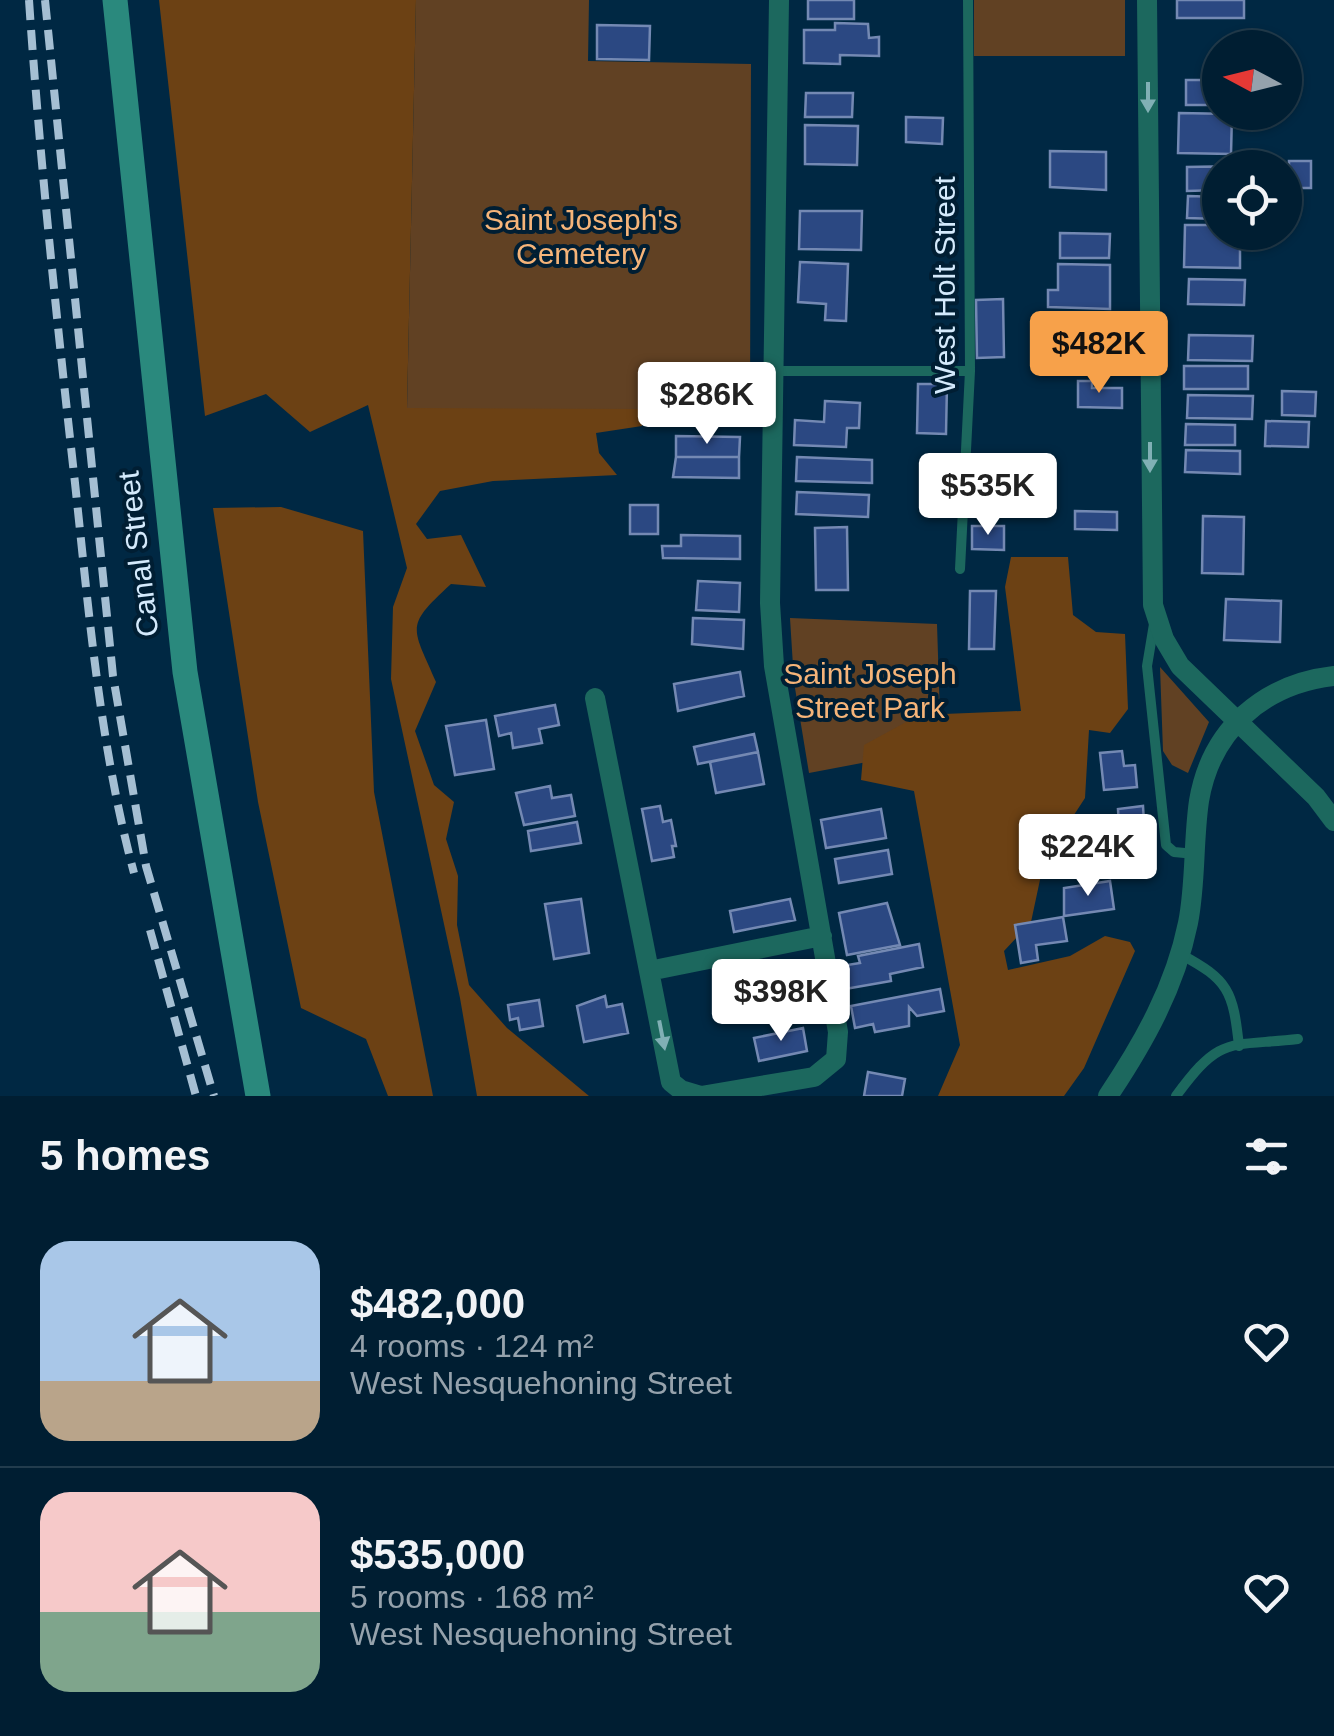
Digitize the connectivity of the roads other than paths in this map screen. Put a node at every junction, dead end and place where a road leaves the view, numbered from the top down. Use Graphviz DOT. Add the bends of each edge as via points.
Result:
graph roads {
  1 [pos="115,0"];
  2 [pos="779,0"];
  3 [pos="968,0"];
  4 [pos="1148,0"];
  5 [pos="771,371"];
  6 [pos="970,371"];
  7 [pos="960,569"];
  8 [pos="1156,618"];
  9 [pos="1334,676"];
  10 [pos="595,698"];
  11 [pos="1237,720"];
  12 [pos="1334,822"];
  13 [pos="1195,854"];
  14 [pos="822,936"];
  15 [pos="1180,954"];
  16 [pos="649,971"];
  17 [pos="1298,1039"];
  18 [pos="1239,1046"];
  19 [pos="258,1096"];
  20 [pos="1108,1096"];
  21 [pos="1176,1096"];
  1 -- 19 [label="street, Canal Street" via="182,653"];
  2 -- 5 [label="street"];
  3 -- 6 [label="lane, West Holt Street"];
  4 -- 8 [label="street, one-way" via="1150,578"];
  5 -- 6 [label="lane"];
  5 -- 14 [label="street" via="772,648"];
  6 -- 7 [label="lane, West Holt Street"];
  8 -- 11 [label="street" via="1180,666"];
  8 -- 13 [label="lane" via="1147,666 1166,845"];
  9 -- 11 [label="street" via="1272,693"];
  10 -- 16 [label="street"];
  11 -- 12 [label="street"];
  11 -- 13 [label="street" via="1203,784"];
  13 -- 15 [label="street"];
  14 -- 16 [label="street"];
  16 -- 14 [label="street, one-way" via="670,1077 685,1092 708,1096 814,1076 838,1052"];
  15 -- 18 [label="lane" via="1223,980 1235,1006"];
  15 -- 20 [label="street" via="1148,1032"];
  17 -- 18 [label="lane"];
  18 -- 21 [label="lane" via="1206,1055"];
}
